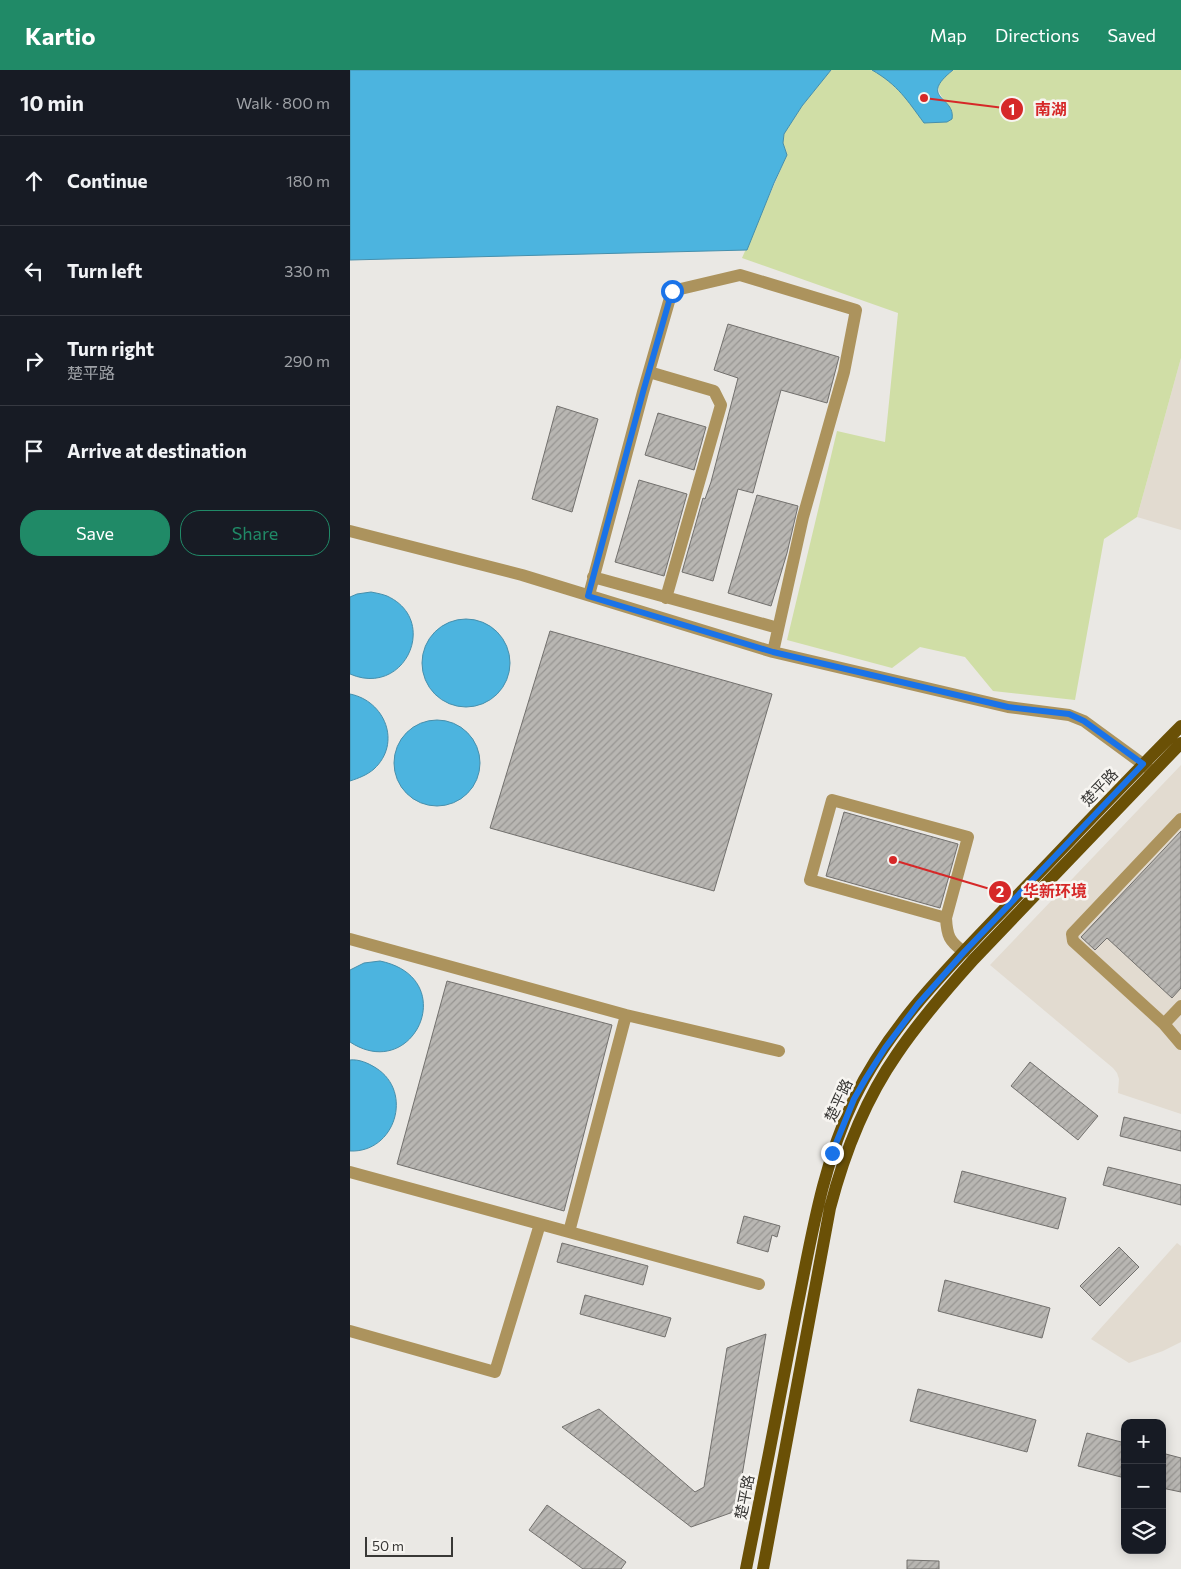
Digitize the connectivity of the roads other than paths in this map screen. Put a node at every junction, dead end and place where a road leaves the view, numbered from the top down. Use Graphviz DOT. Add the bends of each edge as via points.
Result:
graph roads {
  1 [pos="649,372"];
  2 [pos="350,531"];
  3 [pos="594,577"];
  4 [pos="588,596"];
  5 [pos="666,598"];
  6 [pos="778,628"];
  7 [pos="773,652"];
  8 [pos="1181,726"];
  9 [pos="1181,743"];
  10 [pos="1148,768"];
  11 [pos="1181,819"];
  12 [pos="946,918"];
  13 [pos="350,939"];
  14 [pos="964,952"];
  15 [pos="1181,1006"];
  16 [pos="626,1015"];
  17 [pos="1164,1024"];
  18 [pos="1179,1037"];
  19 [pos="779,1051"];
  20 [pos="350,1172"];
  21 [pos="540,1224"];
  22 [pos="569,1232"];
  23 [pos="759,1284"];
  24 [pos="350,1331"];
  25 [pos="746,1569"];
  26 [pos="763,1569"];
  1 -- 3 [label="street"];
  1 -- 5 [label="street" via="714,391 721,405"];
  1 -- 6 [label="street" via="672,291 740,275 856,310 844,372 803,517"];
  2 -- 4 [label="street" via="522,575"];
  3 -- 4 [label="street"];
  3 -- 5 [label="street"];
  4 -- 7 [label="street"];
  5 -- 6 [label="street"];
  6 -- 7 [label="street"];
  7 -- 10 [label="street" via="1013,708 1069,714 1084,721"];
  8 -- 10 [label="main road, 楚平路"];
  9 -- 10 [label="main road, 楚平路"];
  10 -- 14 [label="main road, 楚平路"];
  10 -- 26 [label="main road, 楚平路" via="946,990 897,1054 868,1104 845,1157 830,1208"];
  11 -- 17 [label="street" via="1072,934 1073,941"];
  12 -- 12 [label="street" via="968,837 832,800 810,880"];
  12 -- 14 [label="street" via="949,938"];
  13 -- 16 [label="street"];
  14 -- 25 [label="main road, 楚平路" via="885,1048 854,1099 832,1153 807,1254"];
  15 -- 17 [label="street"];
  16 -- 19 [label="street"];
  16 -- 22 [label="street"];
  17 -- 18 [label="street"];
  20 -- 21 [label="street"];
  21 -- 22 [label="street"];
  21 -- 24 [label="street" via="495,1372"];
  22 -- 23 [label="street"];
}
